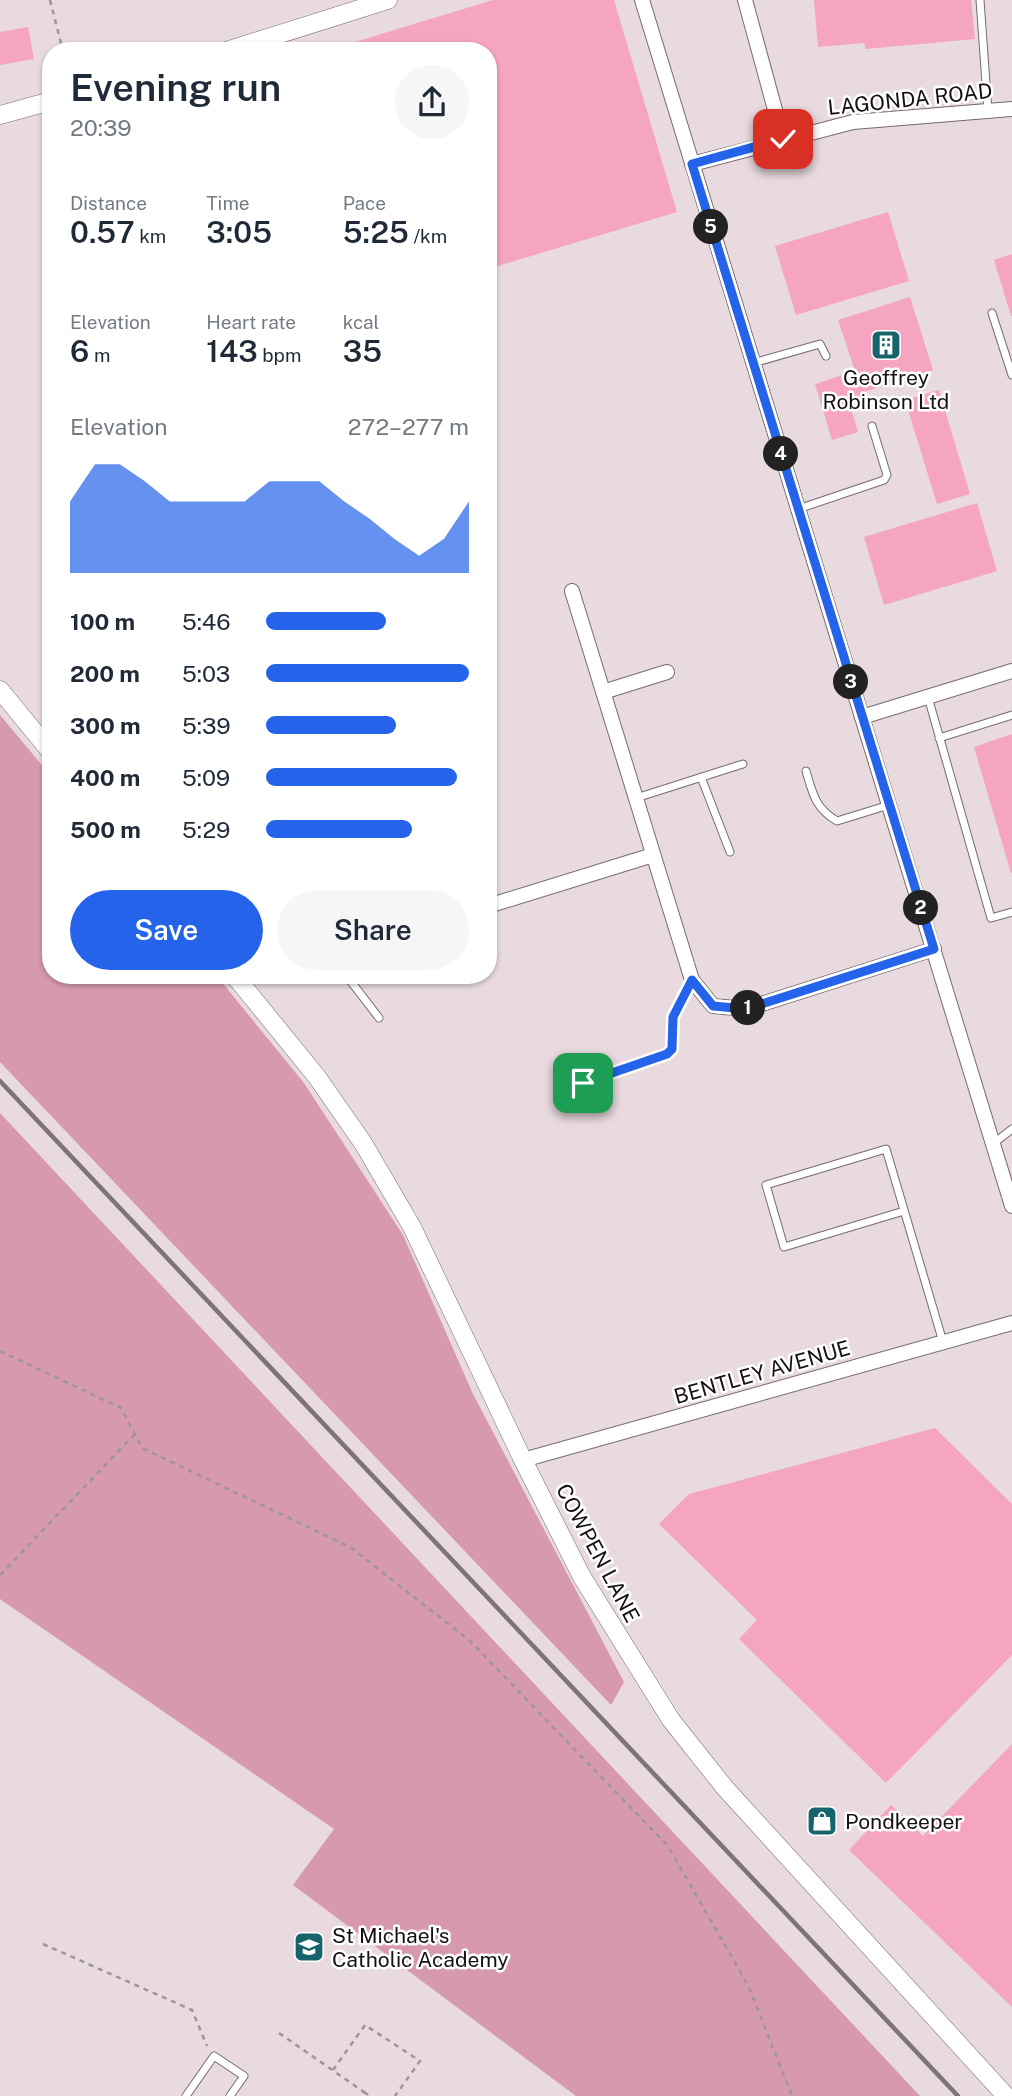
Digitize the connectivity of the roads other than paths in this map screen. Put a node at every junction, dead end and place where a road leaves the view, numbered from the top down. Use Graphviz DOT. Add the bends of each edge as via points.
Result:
graph roads {
  1 [pos="388,0"];
  2 [pos="642,0"];
  3 [pos="745,0"];
  4 [pos="979,0"];
  5 [pos="255,42"];
  6 [pos="42,103"];
  7 [pos="1012,109"];
  8 [pos="988,111"];
  9 [pos="0,115"];
  10 [pos="783,139"];
  11 [pos="692,164"];
  12 [pos="992,313"];
  13 [pos="826,356"];
  14 [pos="753,363"];
  15 [pos="1012,375"];
  16 [pos="872,426"];
  17 [pos="798,509"];
  18 [pos="572,591"];
  19 [pos="1012,671"];
  20 [pos="667,672"];
  21 [pos="0,690"];
  22 [pos="603,692"];
  23 [pos="928,696"];
  24 [pos="1012,715"];
  25 [pos="862,717"];
  26 [pos="939,738"];
  27 [pos="42,741"];
  28 [pos="743,764"];
  29 [pos="806,771"];
  30 [pos="701,778"];
  31 [pos="635,798"];
  32 [pos="889,805"];
  33 [pos="730,852"];
  34 [pos="653,855"];
  35 [pos="497,903"];
  36 [pos="1012,912"];
  37 [pos="934,949"];
  38 [pos="692,980"];
  39 [pos="241,984"];
  40 [pos="353,984"];
  41 [pos="379,1018"];
  42 [pos="583,1083"];
  43 [pos="1012,1129"];
  44 [pos="993,1143"];
  45 [pos="1012,1206"];
  46 [pos="904,1211"];
  47 [pos="1012,1323"];
  48 [pos="943,1343"];
  49 [pos="523,1460"];
  50 [pos="186,2096"];
  51 [pos="230,2096"];
  52 [pos="1006,2096"];
  1 -- 5 [label="street"];
  2 -- 11 [label="street"];
  3 -- 10 [label="street"];
  4 -- 8 [label="lane"];
  6 -- 9 [label="street"];
  7 -- 8 [label="street, LAGONDA ROAD"];
  8 -- 10 [label="street, LAGONDA ROAD" via="853,122"];
  10 -- 11 [label="street, LAGONDA ROAD"];
  11 -- 14 [label="street"];
  12 -- 15 [label="lane"];
  13 -- 14 [label="lane" via="820,344"];
  14 -- 17 [label="street"];
  16 -- 17 [label="lane" via="887,475 884,480"];
  17 -- 25 [label="street"];
  18 -- 22 [label="street"];
  19 -- 23 [label="street"];
  20 -- 22 [label="street"];
  21 -- 27 [label="street"];
  22 -- 31 [label="street"];
  23 -- 25 [label="street"];
  23 -- 26 [label="lane"];
  24 -- 26 [label="lane"];
  25 -- 32 [label="street"];
  26 -- 36 [label="lane" via="990,918"];
  28 -- 30 [label="lane"];
  29 -- 32 [label="lane" via="817,804 837,821"];
  30 -- 31 [label="lane"];
  30 -- 33 [label="lane"];
  31 -- 34 [label="street"];
  32 -- 37 [label="street"];
  34 -- 35 [label="street"];
  34 -- 38 [label="street"];
  37 -- 38 [label="street" via="746,1009 713,1006"];
  37 -- 44 [label="street"];
  38 -- 42 [label="lane" via="673,1017 672,1049 667,1054"];
  39 -- 49 [label="street, COWPEN LANE" via="317,1077 363,1143 412,1227"];
  40 -- 41 [label="lane"];
  43 -- 44 [label="lane"];
  44 -- 45 [label="street"];
  46 -- 46 [label="lane" via="886,1149 766,1185 784,1247"];
  46 -- 48 [label="lane"];
  47 -- 48 [label="street, BENTLEY AVENUE"];
  48 -- 49 [label="street, BENTLEY AVENUE"];
  49 -- 52 [label="street, COWPEN LANE" via="582,1577 671,1720 725,1788"];
  50 -- 51 [label="lane" via="214,2056 244,2076"];
}
